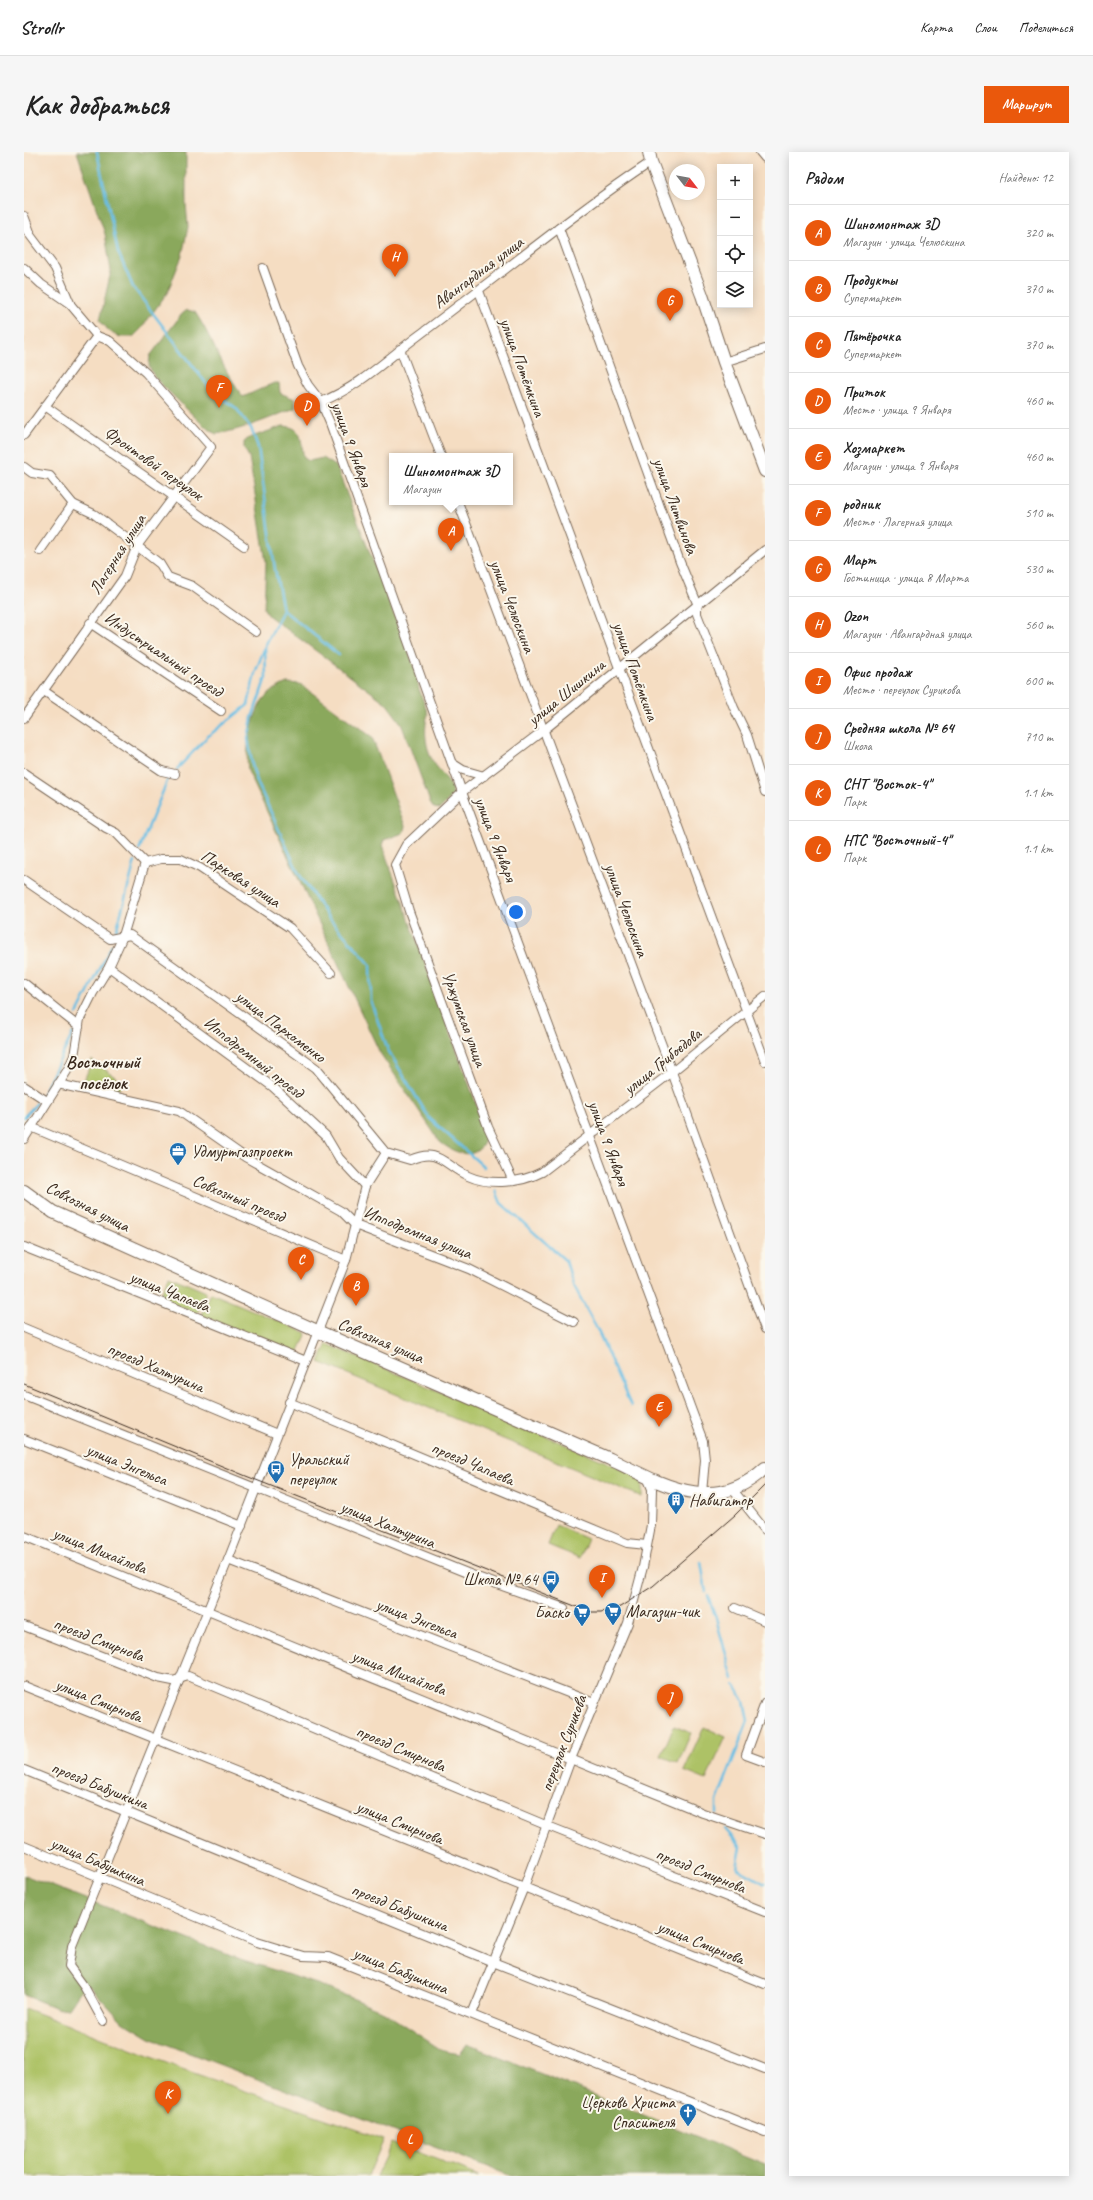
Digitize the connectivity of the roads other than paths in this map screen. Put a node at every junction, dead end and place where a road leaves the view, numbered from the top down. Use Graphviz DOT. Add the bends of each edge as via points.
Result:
graph roads {
  1 [pos="760,152"];
  2 [pos="650,157"];
  3 [pos="765,158"];
  4 [pos="24,216"];
  5 [pos="24,227"];
  6 [pos="559,228"];
  7 [pos="31,237"];
  8 [pos="24,268"];
  9 [pos="263,268"];
  10 [pos="479,291"];
  11 [pos="70,304"];
  12 [pos="97,336"];
  13 [pos="400,349"];
  14 [pos="765,349"];
  15 [pos="724,362"];
  16 [pos="321,402"];
  17 [pos="45,406"];
  18 [pos="24,435"];
  19 [pos="440,453"];
  20 [pos="24,467"];
  21 [pos="765,471"];
  22 [pos="174,495"];
  23 [pos="73,504"];
  24 [pos="459,505"];
  25 [pos="137,546"];
  26 [pos="244,546"];
  27 [pos="765,550"];
  28 [pos="40,551"];
  29 [pos="697,604"];
  30 [pos="90,623"];
  31 [pos="256,632"];
  32 [pos="619,668"];
  33 [pos="44,691"];
  34 [pos="221,711"];
  35 [pos="24,718"];
  36 [pos="544,730"];
  37 [pos="452,763"];
  38 [pos="24,773"];
  39 [pos="175,774"];
  40 [pos="484,776"];
  41 [pos="462,792"];
  42 [pos="765,792"];
  43 [pos="145,863"];
  44 [pos="395,865"];
  45 [pos="24,880"];
  46 [pos="123,936"];
  47 [pos="109,967"];
  48 [pos="331,973"];
  49 [pos="24,983"];
  50 [pos="765,996"];
  51 [pos="746,1012"];
  52 [pos="79,1027"];
  53 [pos="765,1060"];
  54 [pos="672,1072"];
  55 [pos="58,1084"];
  56 [pos="24,1086"];
  57 [pos="47,1101"];
  58 [pos="31,1127"];
  59 [pos="591,1136"];
  60 [pos="24,1139"];
  61 [pos="386,1153"];
  62 [pos="514,1181"];
  63 [pos="365,1186"];
  64 [pos="24,1191"];
  65 [pos="355,1225"];
  66 [pos="24,1247"];
  67 [pos="346,1260"];
  68 [pos="574,1322"];
  69 [pos="24,1328"];
  70 [pos="765,1329"];
  71 [pos="317,1331"];
  72 [pos="306,1361"];
  73 [pos="24,1395"];
  74 [pos="289,1402"];
  75 [pos="276,1434"];
  76 [pos="24,1439"];
  77 [pos="765,1468"];
  78 [pos="647,1477"];
  79 [pos="256,1486"];
  80 [pos="733,1490"];
  81 [pos="702,1493"];
  82 [pos="242,1526"];
  83 [pos="765,1530"];
  84 [pos="24,1536"];
  85 [pos="647,1545"];
  86 [pos="228,1560"];
  87 [pos="564,1608"];
  88 [pos="735,1608"];
  89 [pos="208,1611"];
  90 [pos="765,1621"];
  91 [pos="24,1626"];
  92 [pos="180,1678"];
  93 [pos="24,1686"];
  94 [pos="594,1703"];
  95 [pos="765,1704"];
  96 [pos="156,1739"];
  97 [pos="571,1759"];
  98 [pos="765,1762"];
  99 [pos="24,1770"];
  100 [pos="127,1812"];
  101 [pos="547,1825"];
  102 [pos="765,1834"];
  103 [pos="24,1846"];
  104 [pos="101,1878"];
  105 [pos="524,1887"];
  106 [pos="765,1912"];
  107 [pos="493,1962"];
  108 [pos="765,1984"];
  109 [pos="472,2014"];
  110 [pos="104,2021"];
  111 [pos="765,2069"];
  112 [pos="765,2132"];
  1 -- 3 [label="street"];
  2 -- 6 [label="street, Авангардная улица"];
  2 -- 15 [label="street" via="702,295"];
  4 -- 7 [label="street"];
  5 -- 7 [label="street"];
  6 -- 10 [label="street, Авангардная улица"];
  6 -- 29 [label="street, улица Литвинова"];
  7 -- 11 [label="street" via="55,268"];
  8 -- 11 [label="street" via="41,284"];
  9 -- 16 [label="street, улица 9 Января" via="298,366"];
  10 -- 13 [label="street, Авангардная улица"];
  10 -- 32 [label="street, улица Потёмкина"];
  11 -- 12 [label="street"];
  12 -- 17 [label="street"];
  12 -- 22 [label="street, Лагерная улица" via="110,341 146,373 211,446"];
  13 -- 16 [label="street, Авангардная улица" via="360,382 343,393"];
  13 -- 19 [label="street"];
  14 -- 15 [label="street"];
  15 -- 21 [label="street"];
  16 -- 37 [label="street, улица 9 Января"];
  17 -- 18 [label="street"];
  17 -- 22 [label="street, Фронтовой переулок"];
  20 -- 23 [label="street" via="32,473 50,476"];
  22 -- 25 [label="street, Лагерная улица"];
  22 -- 26 [label="street, Фронтовой переулок"];
  23 -- 25 [label="street" via="94,514"];
  23 -- 28 [label="street"];
  24 -- 36 [label="street, улица Челюскина"];
  25 -- 30 [label="street, Лагерная улица" via="125,576"];
  25 -- 31 [label="street" via="160,564 168,576 192,586"];
  27 -- 29 [label="street, улица Шишкина"];
  29 -- 32 [label="street, улица Шишкина"];
  29 -- 42 [label="street, улица Литвинова" via="696,614 747,735"];
  30 -- 33 [label="street, Лагерная улица"];
  30 -- 34 [label="street, Индустриальный проезд"];
  32 -- 36 [label="street, улица Шишкина"];
  32 -- 51 [label="street, улица Потёмкина"];
  33 -- 35 [label="street, Лагерная улица"];
  33 -- 39 [label="street" via="162,772"];
  36 -- 40 [label="street, улица Шишкина"];
  36 -- 54 [label="street, улица Челюскина"];
  37 -- 40 [label="street" via="463,770"];
  37 -- 41 [label="street, улица 9 Января"];
  38 -- 43 [label="street" via="116,833"];
  40 -- 41 [label="street, улица Шишкина"];
  41 -- 44 [label="street, улица Шишкина" via="406,845"];
  41 -- 59 [label="street, улица 9 Января"];
  43 -- 46 [label="street"];
  43 -- 48 [label="street, Парковая улица" via="161,859 181,859 200,868 290,928"];
  44 -- 62 [label="street, Уржумская улица" via="409,911 488,1127"];
  45 -- 46 [label="street, улица Пархоменко" via="110,939"];
  46 -- 47 [label="street"];
  46 -- 61 [label="street, улица Пархоменко" via="130,935 316,1068"];
  47 -- 52 [label="street" via="80,1019"];
  47 -- 63 [label="street, Ипподромный проезд" via="273,1087 326,1136 339,1158"];
  49 -- 52 [label="street"];
  50 -- 51 [label="street, улица Грибоедова"];
  51 -- 53 [label="street, улица Потёмкина"];
  51 -- 54 [label="street, улица Грибоедова"];
  52 -- 55 [label="street" via="74,1056"];
  54 -- 59 [label="street, улица Грибоедова"];
  54 -- 70 [label="street, улица Челюскина"];
  55 -- 57 [label="street"];
  55 -- 65 [label="street, Ипподромная улица" via="179,1110 244,1157 341,1211"];
  56 -- 57 [label="street"];
  57 -- 58 [label="street"];
  58 -- 60 [label="street"];
  58 -- 67 [label="street, Совхозный проезд"];
  59 -- 62 [label="street, улица Грибоедова" via="542,1172 527,1180"];
  59 -- 81 [label="street, улица 9 Января" via="703,1441 705,1460"];
  61 -- 62 [label="street" via="410,1160 419,1155 434,1155 467,1176 481,1181"];
  61 -- 63 [label="street"];
  63 -- 65 [label="street"];
  64 -- 71 [label="street, Совхозная улица" via="53,1212"];
  65 -- 67 [label="street"];
  65 -- 68 [label="street, Ипподромная улица" via="469,1269"];
  66 -- 72 [label="street, улица Чапаева"];
  67 -- 71 [label="street"];
  69 -- 75 [label="street, проезд Халтурина"];
  71 -- 72 [label="street"];
  71 -- 78 [label="street, Совхозная улица"];
  72 -- 74 [label="street"];
  73 -- 79 [label="street, улица Халтурина"];
  74 -- 75 [label="street"];
  74 -- 85 [label="street, проезд Чапаева" via="627,1543"];
  75 -- 79 [label="street"];
  76 -- 82 [label="street, улица Энгельса"];
  77 -- 80 [label="street" via="756,1477"];
  78 -- 81 [label="street, Совхозная улица" via="686,1491"];
  78 -- 85 [label="street, переулок Сурикова" via="652,1489 653,1503"];
  79 -- 82 [label="street"];
  79 -- 87 [label="street, улица Халтурина" via="477,1577"];
  80 -- 81 [label="street, Совхозная улица"];
  80 -- 83 [label="street"];
  82 -- 86 [label="street"];
  84 -- 89 [label="street, улица Михайлова"];
  85 -- 94 [label="street, переулок Сурикова" via="628,1623"];
  86 -- 89 [label="street"];
  86 -- 94 [label="street, улица Энгельса"];
  88 -- 90 [label="street"];
  89 -- 92 [label="street"];
  89 -- 97 [label="street, улица Михайлова"];
  91 -- 92 [label="street, проезд Смирнова" via="158,1678 173,1681"];
  92 -- 96 [label="street"];
  92 -- 101 [label="street, проезд Смирнова" via="188,1676"];
  93 -- 96 [label="street, улица Смирнова"];
  94 -- 97 [label="street, переулок Сурикова"];
  95 -- 98 [label="street" via="746,1754"];
  96 -- 100 [label="street"];
  96 -- 105 [label="street, улица Смирнова"];
  97 -- 101 [label="street, переулок Сурикова"];
  97 -- 102 [label="street, улица Михайлова"];
  99 -- 100 [label="street, проезд Бабушкина"];
  100 -- 104 [label="street"];
  100 -- 107 [label="street, проезд Бабушкина"];
  101 -- 105 [label="street, переулок Сурикова"];
  101 -- 106 [label="street, проезд Смирнова"];
  103 -- 104 [label="street, улица Бабушкина"];
  104 -- 109 [label="street, улица Бабушкина" via="256,1942 303,1956 328,1957"];
  104 -- 110 [label="street" via="72,1946 69,1966"];
  105 -- 107 [label="street, переулок Сурикова"];
  105 -- 108 [label="street, улица Смирнова"];
  107 -- 109 [label="street, переулок Сурикова"];
  107 -- 111 [label="street, проезд Бабушкина"];
  109 -- 112 [label="street, улица Бабушкина"];
}
